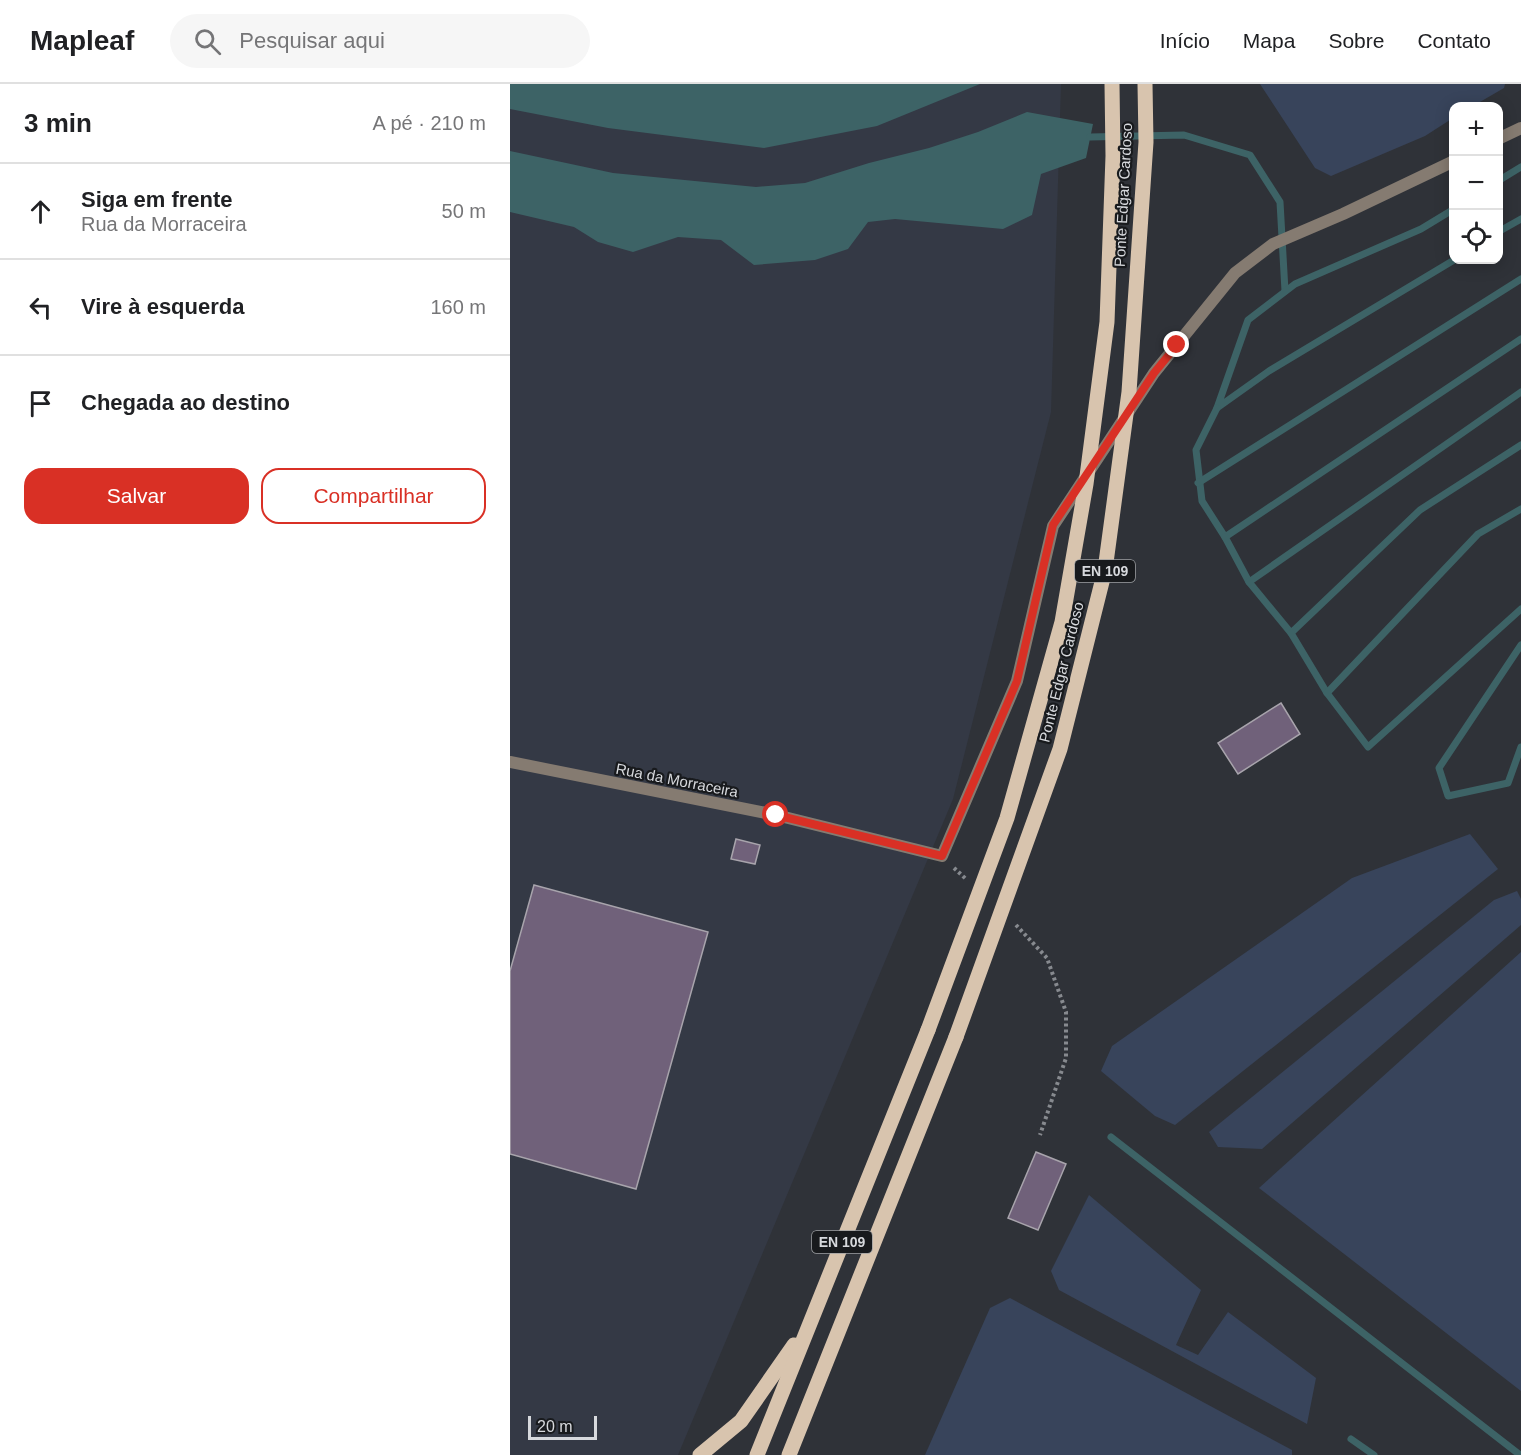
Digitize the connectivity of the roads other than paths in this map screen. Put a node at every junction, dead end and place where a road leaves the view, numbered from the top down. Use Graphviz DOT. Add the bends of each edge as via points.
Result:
graph roads {
  1 [pos="1112,84"];
  2 [pos="1145,84"];
  3 [pos="1521,128"];
  4 [pos="1503,137"];
  5 [pos="1449,163"];
  6 [pos="510,762"];
  7 [pos="809,1322"];
  8 [pos="700,1455"];
  9 [pos="757,1455"];
  10 [pos="789,1455"];
  1 -- 7 [label="main road, Ponte Edgar Cardoso / EN 109, bridge" via="1107,322 1086,484 1062,622 1006,818 928,1030"];
  2 -- 10 [label="main road, Ponte Edgar Cardoso / EN 109, bridge" via="1146,142 1129,392 1105,570 1060,749 956,1037"];
  3 -- 4 [label="street"];
  5 -- 6 [label="street, Rua da Morraceira" via="1273,244 1235,273 1154,373 1053,525 1017,681 942,856 776,815"];
  7 -- 8 [label="main road" via="741,1420"];
  7 -- 9 [label="main road, EN 109"];
}
